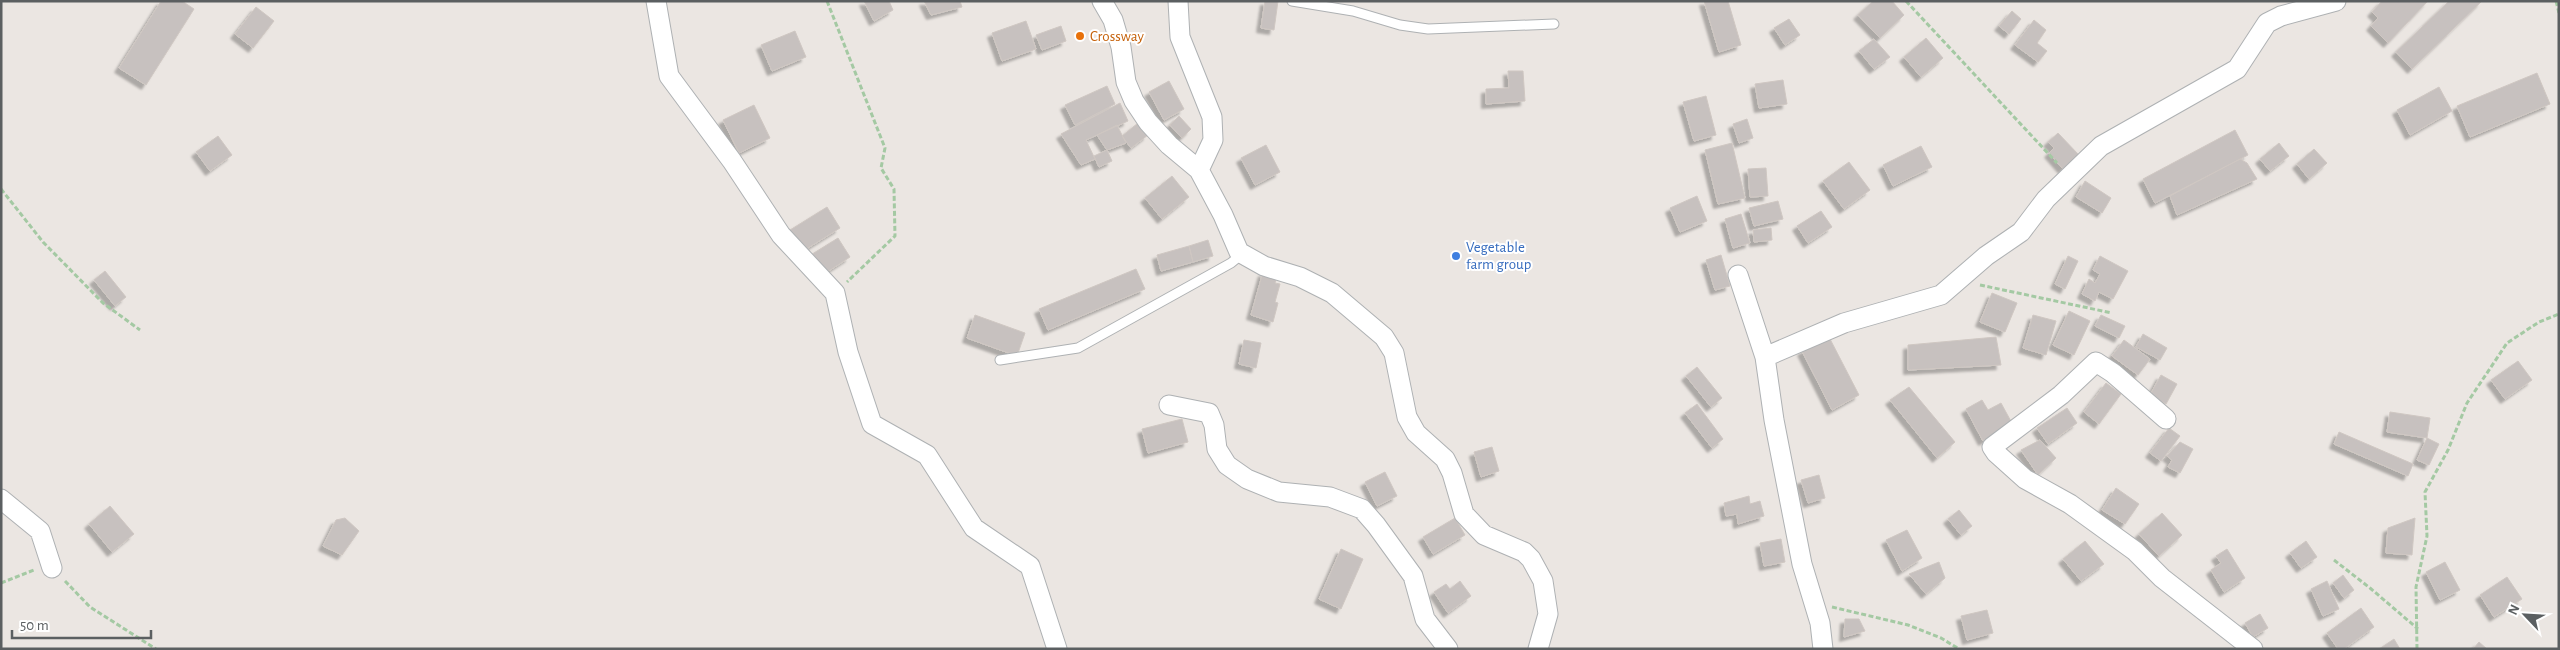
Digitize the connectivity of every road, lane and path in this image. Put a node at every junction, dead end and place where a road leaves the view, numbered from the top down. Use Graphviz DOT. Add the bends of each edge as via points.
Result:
graph roads {
  1 [pos="656,1"];
  2 [pos="826,1"];
  3 [pos="1102,1"];
  4 [pos="1178,1"];
  5 [pos="1292,1"];
  6 [pos="1906,1"];
  7 [pos="2336,1"];
  8 [pos="2556,1"];
  9 [pos="2559,13"];
  10 [pos="1554,24"];
  11 [pos="1199,170"];
  12 [pos="2069,177"];
  13 [pos="1,189"];
  14 [pos="1242,254"];
  15 [pos="1738,275"];
  16 [pos="1957,281"];
  17 [pos="835,293"];
  18 [pos="2112,313"];
  19 [pos="2559,314"];
  20 [pos="140,330"];
  21 [pos="1765,357"];
  22 [pos="1000,360"];
  23 [pos="1169,404"];
  24 [pos="2166,419"];
  25 [pos="1,499"];
  26 [pos="2334,560"];
  27 [pos="52,568"];
  28 [pos="1,583"];
  29 [pos="1814,605"];
  30 [pos="2418,629"];
  31 [pos="156,649"];
  32 [pos="1057,649"];
  33 [pos="1448,649"];
  34 [pos="1538,649"];
  35 [pos="1823,649"];
  36 [pos="1959,649"];
  37 [pos="2253,649"];
  38 [pos="2416,649"];
  1 -- 17 [label="street" via="669,76 732,161 781,235"];
  2 -- 17 [label="path" via="885,148 881,168 894,189 895,236"];
  3 -- 11 [label="street" via="1113,20 1126,82 1134,101 1169,145"];
  4 -- 11 [label="street" via="1180,37 1212,117 1213,140"];
  5 -- 10 [label="lane" via="1353,11 1428,30"];
  6 -- 12 [label="path"];
  7 -- 12 [label="street" via="2282,16 2267,24 2237,69 2101,146"];
  8 -- 9 [label="path"];
  11 -- 14 [label="street"];
  12 -- 16 [label="street" via="2046,199 2020,232"];
  13 -- 20 [label="path" via="43,242 103,303"];
  14 -- 22 [label="lane" via="1078,348"];
  14 -- 34 [label="street" via="1332,293 1384,337 1394,352 1407,417 1416,433 1445,459 1464,514 1484,535 1524,552 1543,581 1548,614"];
  15 -- 21 [label="street"];
  16 -- 18 [label="path"];
  16 -- 21 [label="street" via="1941,295 1844,323"];
  17 -- 32 [label="street" via="848,352 872,424 927,455 974,528 1030,566"];
  19 -- 30 [label="path" via="2539,322 2507,343 2467,403 2426,492 2426,536 2416,587"];
  21 -- 29 [label="street" via="1802,564"];
  23 -- 33 [label="street" via="1210,413 1217,449 1227,465 1247,479 1279,492 1330,497 1362,509 1413,576 1425,619"];
  24 -- 37 [label="street" via="2096,362 2061,395 1992,446 2025,479 2070,504 2135,551 2162,578"];
  25 -- 27 [label="street" via="40,532"];
  26 -- 30 [label="path"];
  27 -- 28 [label="path" via="49,564"];
  27 -- 31 [label="path" via="90,607"];
  29 -- 35 [label="street"];
  29 -- 36 [label="path" via="1838,607 1908,626 1941,638"];
  30 -- 38 [label="path"];
}
